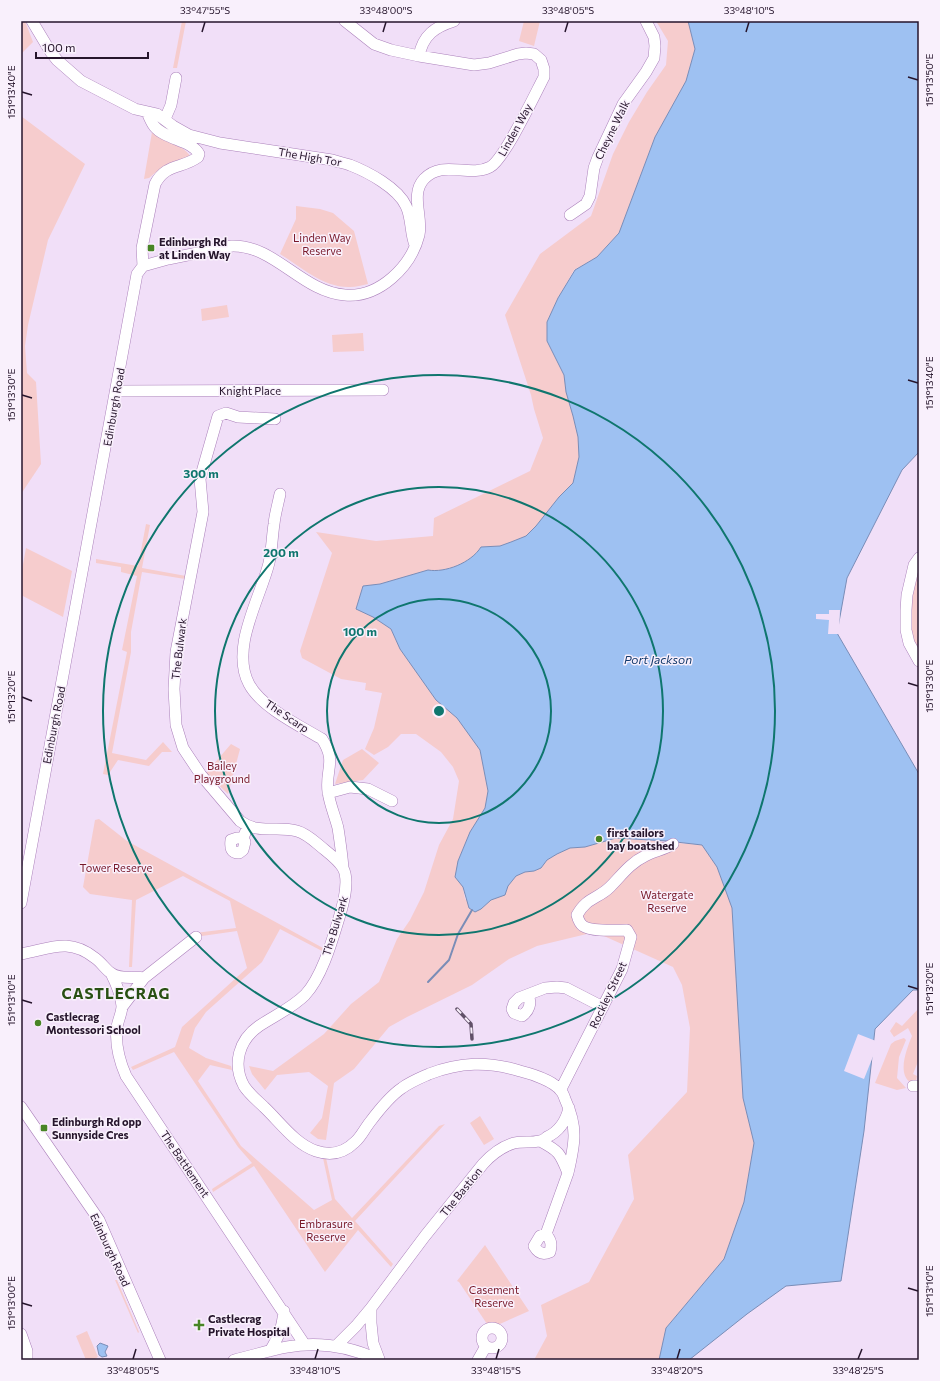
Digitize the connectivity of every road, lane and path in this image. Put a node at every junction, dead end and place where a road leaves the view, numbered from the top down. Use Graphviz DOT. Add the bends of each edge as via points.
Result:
graph roads {
  1 [pos="32,21"];
  2 [pos="345,21"];
  3 [pos="454,21"];
  4 [pos="646,21"];
  5 [pos="418,56"];
  6 [pos="176,78"];
  7 [pos="147,112"];
  8 [pos="165,119"];
  9 [pos="570,215"];
  10 [pos="415,245"];
  11 [pos="143,266"];
  12 [pos="383,390"];
  13 [pos="117,391"];
  14 [pos="275,419"];
  15 [pos="280,494"];
  16 [pos="919,558"];
  17 [pos="919,661"];
  18 [pos="328,793"];
  19 [pos="392,801"];
  20 [pos="248,826"];
  21 [pos="243,838"];
  22 [pos="673,844"];
  23 [pos="343,868"];
  24 [pos="21,903"];
  25 [pos="196,937"];
  26 [pos="21,954"];
  27 [pos="111,973"];
  28 [pos="141,982"];
  29 [pos="528,995"];
  30 [pos="122,1007"];
  31 [pos="603,1007"];
  32 [pos="561,1089"];
  33 [pos="21,1107"];
  34 [pos="569,1107"];
  35 [pos="540,1141"];
  36 [pos="568,1173"];
  37 [pos="546,1234"];
  38 [pos="371,1308"];
  39 [pos="284,1311"];
  40 [pos="21,1334"];
  41 [pos="304,1345"];
  42 [pos="337,1345"];
  43 [pos="486,1346"];
  44 [pos="270,1351"];
  45 [pos="27,1360"];
  46 [pos="160,1360"];
  47 [pos="234,1360"];
  48 [pos="379,1360"];
  49 [pos="478,1360"];
  1 -- 7 [label="street" via="57,60 81,81 135,109"];
  2 -- 5 [label="street" via="374,44"];
  3 -- 5 [label="street" via="427,36"];
  4 -- 9 [label="street, Cheyne Walk" via="654,37 654,58 623,104 598,157 586,204"];
  5 -- 10 [label="street, Linden Way" via="474,65 526,53 534,54 541,60 544,77 496,164 482,170 444,168 428,174 422,180 418,189 420,226"];
  6 -- 8 [label="street"];
  7 -- 8 [label="street, The High Tor" via="158,114"];
  7 -- 11 [label="street, Edinburgh Road" via="155,127 192,147 199,154 193,161 164,171 158,177 142,248"];
  8 -- 10 [label="street, The High Tor" via="189,135 220,143 349,164 398,193 409,215 411,237"];
  10 -- 11 [label="street, Linden Way" via="393,277 378,288 362,294 344,295 330,292 315,286 266,254 239,246"];
  11 -- 13 [label="street, Edinburgh Road" via="138,274"];
  12 -- 13 [label="street, Knight Place"];
  13 -- 24 [label="street, Edinburgh Road"];
  14 -- 20 [label="street, The Bulwark" via="226,414 218,416 200,479 203,512 176,652 176,725 183,748 201,775 240,821"];
  15 -- 18 [label="street, The Scarp" via="269,563 244,642 243,662 249,684 272,709 322,739 327,746 330,755"];
  16 -- 17 [label="street" via="914,565 907,595 906,630 909,643"];
  18 -- 19 [label="street" via="350,787 368,789"];
  18 -- 23 [label="street, The Scarp" via="337,826"];
  20 -- 21 [label="street"];
  20 -- 23 [label="street" via="306,834"];
  22 -- 31 [label="street, Rockley Street" via="644,856 624,871 609,888 585,903 577,915 583,926 604,930 627,930 631,937 622,968"];
  23 -- 32 [label="street, The Bulwark" via="346,885 344,904 318,975 305,995 258,1027 247,1037 241,1048 238,1073 245,1087 261,1104 299,1142 328,1154 342,1151 356,1142 370,1122 402,1088 443,1069 469,1064 496,1065 534,1075"];
  25 -- 28 [label="street, The Battlement"];
  26 -- 27 [label="street" via="56,946 70,946 94,957"];
  27 -- 28 [label="street"];
  27 -- 30 [label="street, The Battlement"];
  28 -- 30 [label="street, The Battlement"];
  29 -- 31 [label="street" via="545,988 566,988"];
  30 -- 39 [label="street, The Battlement" via="117,1028 117,1046 120,1063 126,1076"];
  31 -- 32 [label="street, Rockley Street"];
  32 -- 34 [label="street"];
  33 -- 46 [label="street, Edinburgh Road" via="99,1220"];
  34 -- 35 [label="street, The Bastion" via="562,1126 554,1134"];
  34 -- 36 [label="street" via="574,1127 574,1147"];
  35 -- 36 [label="street" via="561,1156"];
  35 -- 38 [label="street, The Bastion" via="515,1143 501,1148 492,1155 425,1236"];
  36 -- 37 [label="street"];
  38 -- 42 [label="street, The Bastion"];
  38 -- 48 [label="street" via="373,1344"];
  39 -- 41 [label="street, The Battlement"];
  39 -- 44 [label="street" via="279,1336"];
  40 -- 45 [label="street" via="27,1351"];
  41 -- 42 [label="street"];
  41 -- 44 [label="street"];
  42 -- 48 [label="street"];
  43 -- 49 [label="street"];
  44 -- 47 [label="street"];
}
